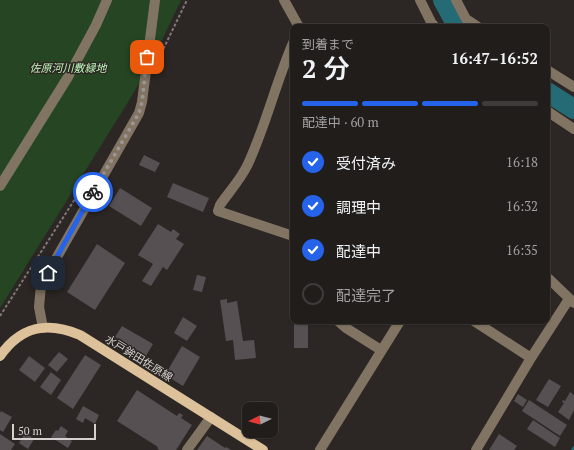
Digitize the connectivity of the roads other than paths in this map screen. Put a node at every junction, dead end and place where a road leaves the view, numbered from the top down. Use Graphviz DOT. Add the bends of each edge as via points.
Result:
graph roads {
  1 [pos="107,0"];
  2 [pos="155,0"];
  3 [pos="284,0"];
  4 [pos="420,0"];
  5 [pos="456,0"];
  6 [pos="297,24"];
  7 [pos="433,24"];
  8 [pos="474,24"];
  9 [pos="290,49"];
  10 [pos="550,72"];
  11 [pos="574,87"];
  12 [pos="550,113"];
  13 [pos="574,129"];
  14 [pos="0,186"];
  15 [pos="290,235"];
  16 [pos="550,280"];
  17 [pos="572,301"];
  18 [pos="341,324"];
  19 [pos="398,324"];
  20 [pos="479,324"];
  21 [pos="43,328"];
  22 [pos="381,350"];
  23 [pos="0,356"];
  24 [pos="531,358"];
  25 [pos="211,417"];
  26 [pos="187,450"];
  27 [pos="263,450"];
  28 [pos="320,450"];
  29 [pos="476,450"];
  1 -- 14 [label="street" via="68,77"];
  2 -- 21 [label="street" via="139,113 41,285 39,307"];
  3 -- 6 [label="street"];
  4 -- 7 [label="street"];
  5 -- 8 [label="street" via="466,19"];
  9 -- 15 [label="street" via="247,166 218,211"];
  10 -- 11 [label="street"];
  12 -- 13 [label="street"];
  16 -- 17 [label="street"];
  17 -- 24 [label="street"];
  18 -- 22 [label="street"];
  19 -- 22 [label="street"];
  20 -- 24 [label="street"];
  21 -- 23 [label="main road, 水戸鉾田佐原線" via="33,329 17,337 6,346"];
  21 -- 25 [label="main road, 水戸鉾田佐原線" via="68,330 80,335"];
  22 -- 28 [label="street"];
  24 -- 29 [label="street"];
  25 -- 26 [label="street"];
  25 -- 27 [label="main road, 水戸鉾田佐原線"];
}
